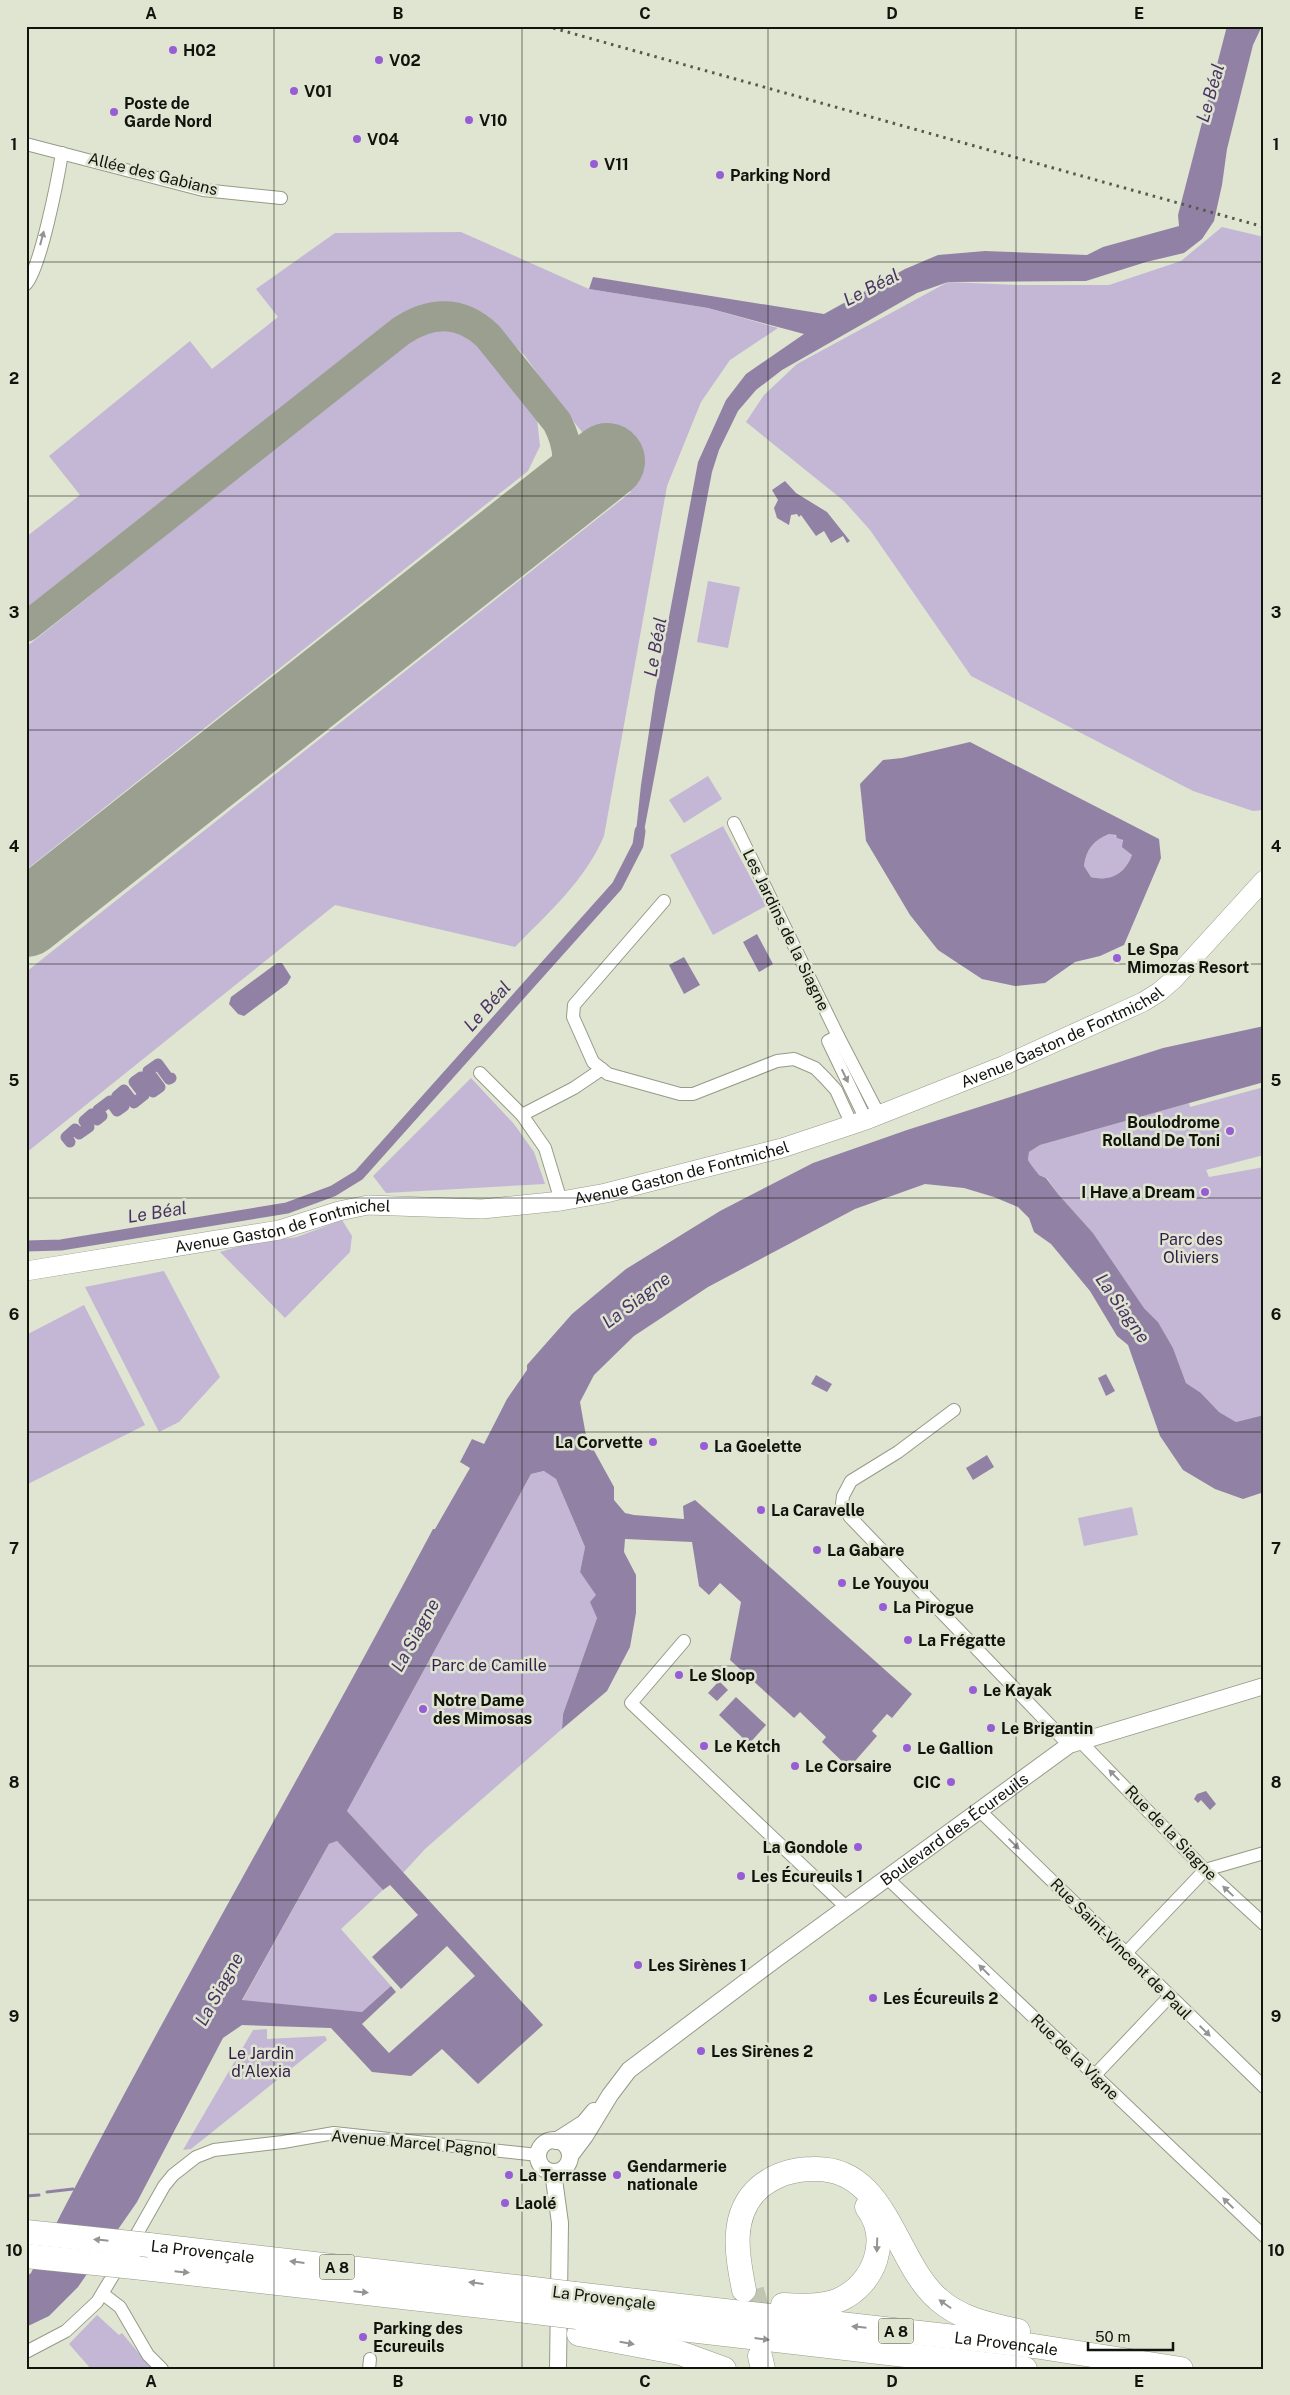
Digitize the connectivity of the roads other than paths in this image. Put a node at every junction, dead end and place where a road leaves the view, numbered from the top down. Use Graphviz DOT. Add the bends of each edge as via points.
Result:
graph roads {
  1 [pos="26,144"];
  2 [pos="62,152"];
  3 [pos="280,198"];
  4 [pos="26,284"];
  5 [pos="734,823"];
  6 [pos="1264,880"];
  7 [pos="664,901"];
  8 [pos="602,1069"];
  9 [pos="480,1073"];
  10 [pos="522,1115"];
  11 [pos="866,1120"];
  12 [pos="561,1202"];
  13 [pos="26,1271"];
  14 [pos="954,1410"];
  15 [pos="684,1641"];
  16 [pos="1264,1686"];
  17 [pos="1074,1743"];
  18 [pos="979,1810"];
  19 [pos="1264,1853"];
  20 [pos="1205,1870"];
  21 [pos="886,1877"];
  22 [pos="846,1907"];
  23 [pos="1264,1924"];
  24 [pos="1126,1953"];
  25 [pos="1169,1997"];
  26 [pos="1095,2075"];
  27 [pos="1264,2087"];
  28 [pos="610,2096"];
  29 [pos="556,2141"];
  30 [pos="538,2155"];
  31 [pos="570,2156"];
  32 [pos="553,2172"];
  33 [pos="26,2232"];
  34 [pos="1264,2236"];
  35 [pos="26,2256"];
  36 [pos="104,2294"];
  37 [pos="694,2308"];
  38 [pos="528,2309"];
  39 [pos="577,2315"];
  40 [pos="26,2352"];
  41 [pos="1099,2355"];
  42 [pos="1018,2368"];
  43 [pos="162,2369"];
  44 [pos="558,2369"];
  45 [pos="724,2369"];
  46 [pos="886,2369"];
  47 [pos="930,2369"];
  48 [pos="984,2369"];
  49 [pos="1181,2369"];
  1 -- 2 [label="street, Allée des Gabians"];
  2 -- 3 [label="street, Allée des Gabians" via="203,190"];
  4 -- 2 [label="street, one-way" via="35,266 58,180"];
  5 -- 11 [label="street, Les Jardins de la Siagne, one-way" via="838,1036 828,1041"];
  6 -- 11 [label="main road, Avenue Gaston de Fontmichel" via="1159,992 1127,1010 1005,1065"];
  7 -- 8 [label="street" via="574,1006 573,1017 578,1030 593,1062"];
  8 -- 10 [label="street" via="574,1088"];
  8 -- 11 [label="street" via="608,1074 680,1094 693,1094 777,1061 794,1060 814,1068"];
  9 -- 10 [label="street"];
  10 -- 12 [label="street" via="545,1148"];
  11 -- 12 [label="main road, Avenue Gaston de Fontmichel" via="773,1150"];
  12 -- 13 [label="main road, Avenue Gaston de Fontmichel" via="482,1209 368,1205 279,1230"];
  14 -- 17 [label="street, Rue de la Siagne" via="898,1452 851,1481 842,1504 850,1517"];
  15 -- 22 [label="street" via="632,1703"];
  16 -- 17 [label="street, Boulevard des Écureuils"];
  17 -- 18 [label="street, Boulevard des Écureuils"];
  20 -- 17 [label="street, Rue de la Siagne, one-way"];
  18 -- 21 [label="street, Boulevard des Écureuils"];
  18 -- 24 [label="street, Rue Saint-Vincent de Paul, one-way"];
  19 -- 20 [label="street"];
  23 -- 20 [label="street, Rue de la Siagne, one-way"];
  20 -- 24 [label="street"];
  21 -- 22 [label="street, Boulevard des Écureuils"];
  26 -- 21 [label="street, Rue de la Vigne, one-way"];
  22 -- 28 [label="street, Boulevard des Écureuils" via="629,2070"];
  24 -- 25 [label="street, Rue Saint-Vincent de Paul"];
  25 -- 26 [label="street"];
  25 -- 27 [label="street, Rue Saint-Vincent de Paul, one-way"];
  34 -- 26 [label="street, Rue de la Vigne, one-way"];
  28 -- 29 [label="street, Boulevard des Écureuils" via="584,2123"];
  28 -- 31 [label="street, Boulevard des Écureuils"];
  29 -- 30 [label="street" via="545,2143"];
  29 -- 31 [label="street" via="566,2146"];
  30 -- 32 [label="street" via="541,2165"];
  30 -- 36 [label="street, Avenue Marcel Pagnol" via="334,2133 214,2150 183,2166 164,2186"];
  31 -- 32 [label="street" via="563,2169"];
  32 -- 44 [label="street" via="560,2223"];
  38 -- 33 [label="highway, La Provençale / A 8, one-way, bridge" via="149,2245"];
  35 -- 38 [label="highway, La Provençale / A 8, one-way, bridge"];
  36 -- 40 [label="street, Avenue Marcel Pagnol" via="66,2331"];
  36 -- 43 [label="street" via="120,2308 148,2355"];
  37 -- 39 [label="highway, La Provençale / A 8"];
  41 -- 37 [label="highway, La Provençale / A 8, one-way"];
  41 -- 37 [label="highway, one-way" via="1057,2339 975,2321 945,2306 919,2277 889,2222 866,2190 845,2175 822,2168 796,2169 776,2176 759,2188 746,2205 736,2241 748,2290 747,2225 766,2194 797,2178 820,2177 839,2184 857,2194 870,2211 879,2246 865,2280 854,2292 822,2304"];
  38 -- 39 [label="highway, La Provençale / A 8, bridge"];
  38 -- 39 [label="highway"];
  39 -- 42 [label="highway, La Provençale / A 8, one-way"];
  39 -- 45 [label="highway, one-way"];
  41 -- 49 [label="highway, La Provençale / A 8"];
  42 -- 48 [label="highway"];
  46 -- 47 [label="highway"];
}
